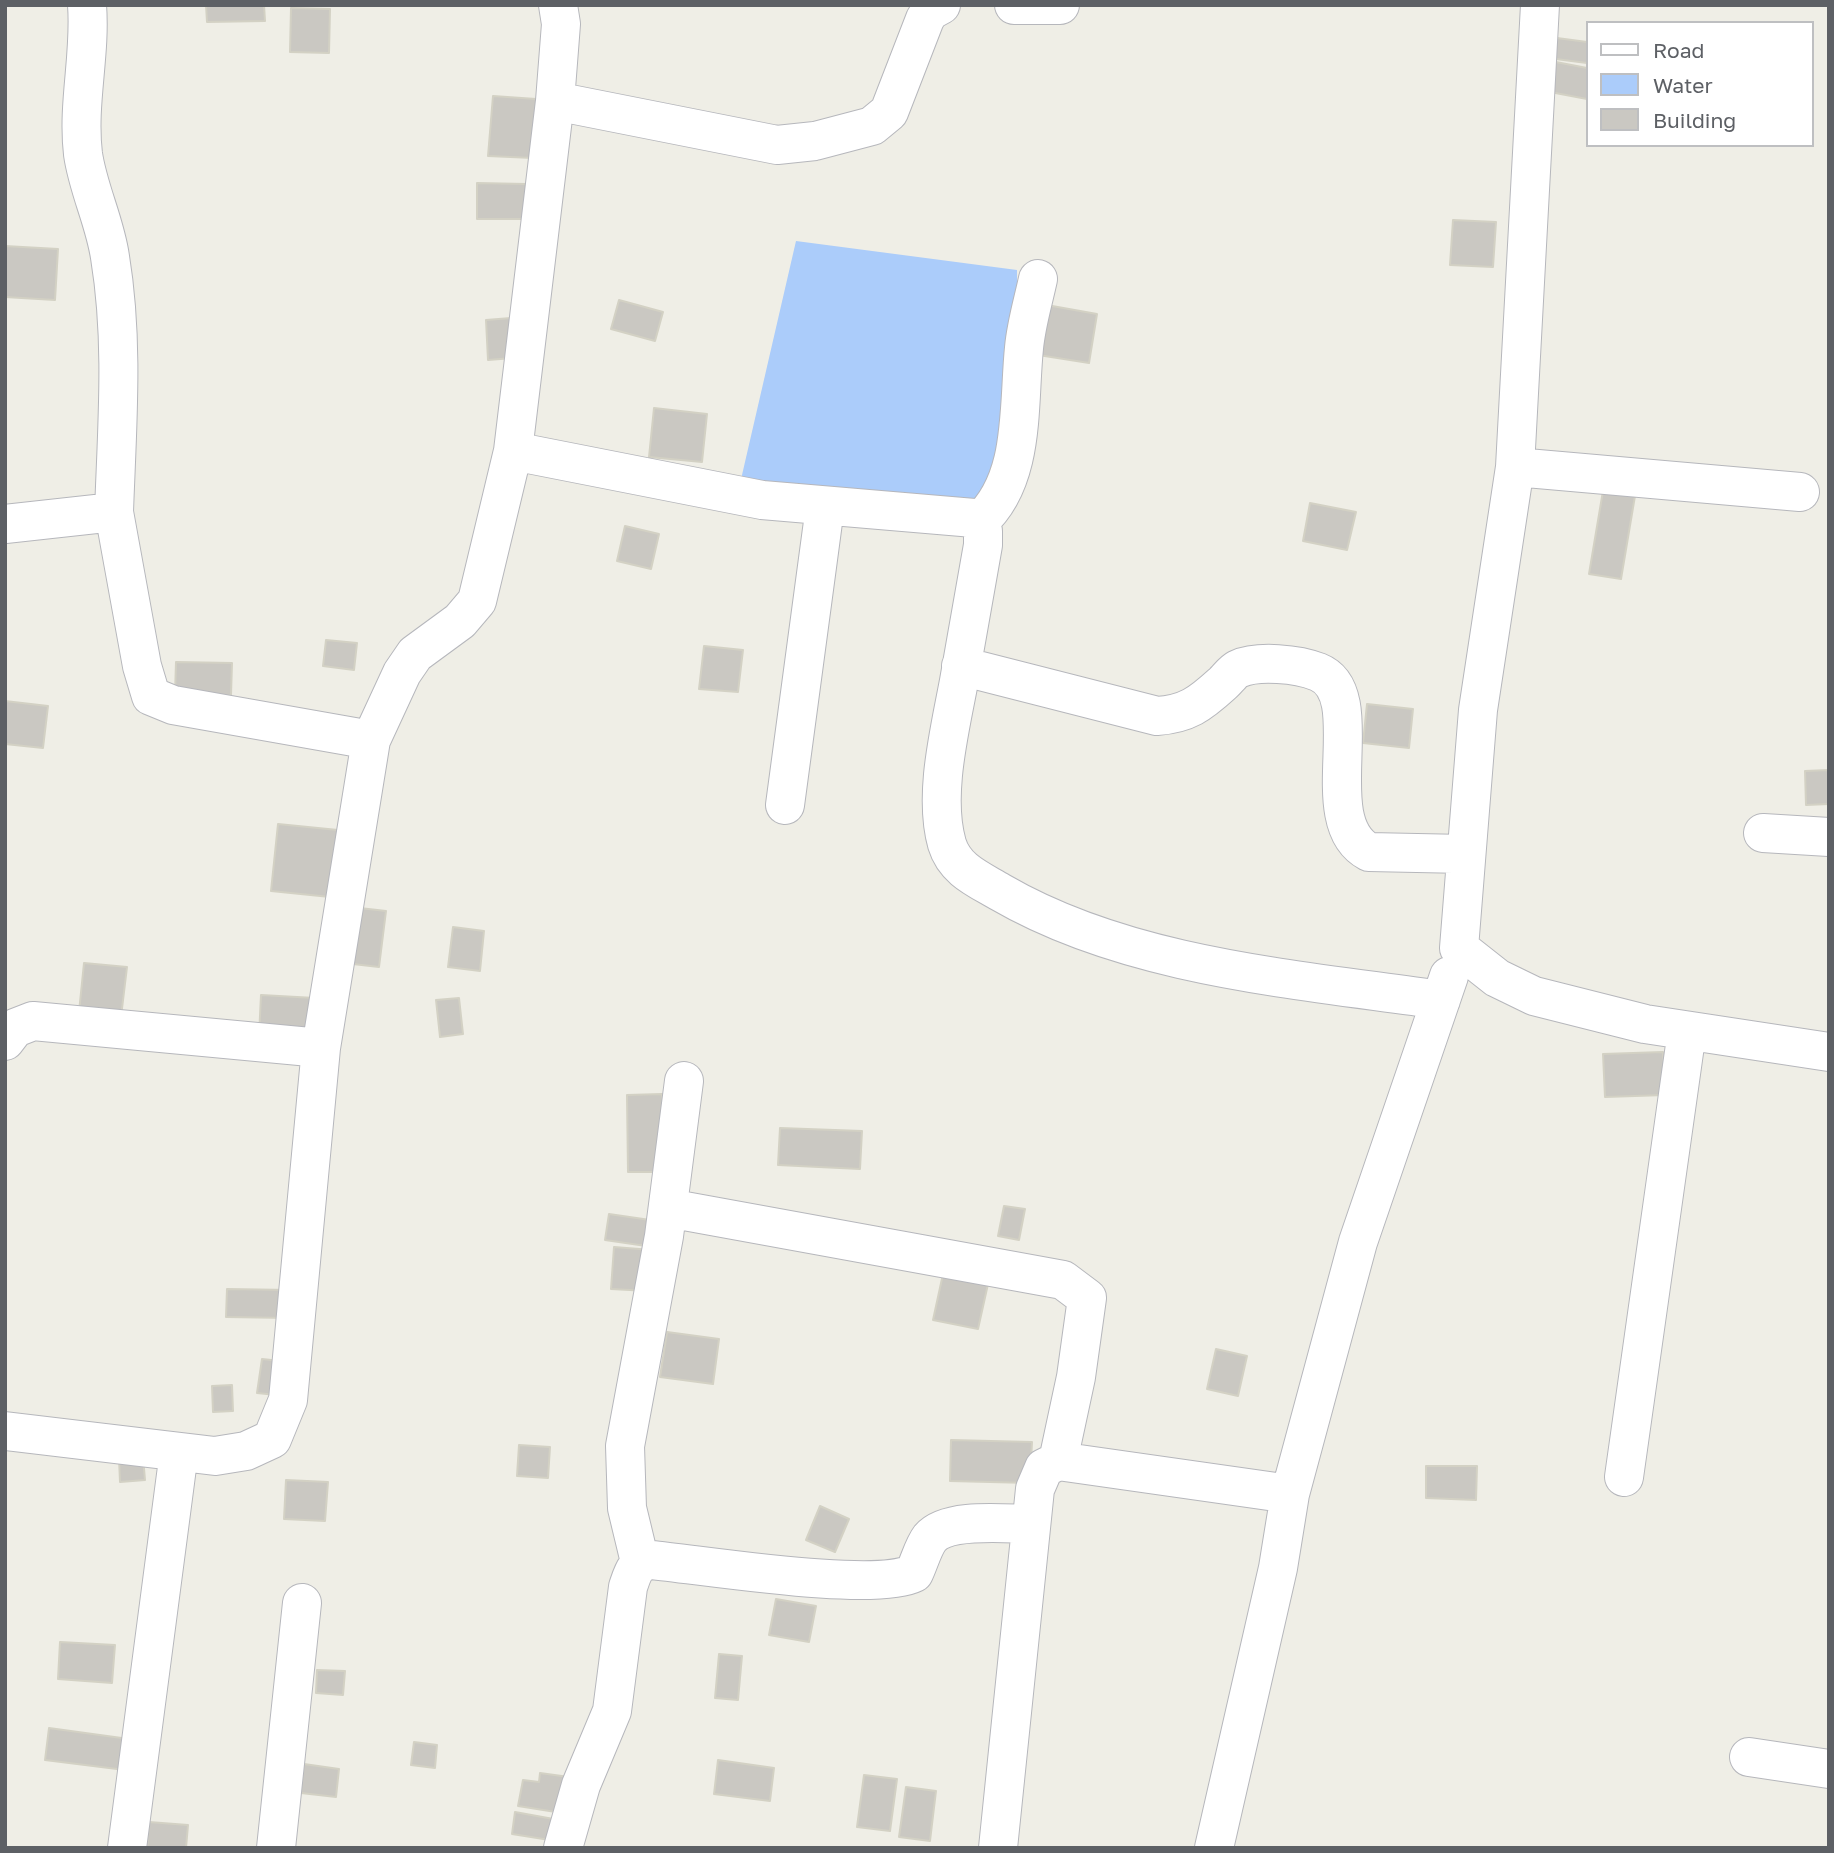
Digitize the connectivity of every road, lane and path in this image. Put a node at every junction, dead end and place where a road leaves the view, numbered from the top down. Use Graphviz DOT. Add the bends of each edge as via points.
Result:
graph roads {
  1 [pos="87,5"];
  2 [pos="558,5"];
  3 [pos="941,5"];
  4 [pos="1014,5"];
  5 [pos="1060,5"];
  6 [pos="1540,5"];
  7 [pos="555,101"];
  8 [pos="1038,279"];
  9 [pos="513,451"];
  10 [pos="1515,467"];
  11 [pos="1800,492"];
  12 [pos="825,507"];
  13 [pos="114,512"];
  14 [pos="979,522"];
  15 [pos="5,524"];
  16 [pos="961,666"];
  17 [pos="371,740"];
  18 [pos="785,805"];
  19 [pos="1763,834"];
  20 [pos="1829,837"];
  21 [pos="1465,854"];
  22 [pos="1459,948"];
  23 [pos="1441,1000"];
  24 [pos="1688,1031"];
  25 [pos="5,1041"];
  26 [pos="321,1048"];
  27 [pos="1829,1052"];
  28 [pos="684,1081"];
  29 [pos="668,1208"];
  30 [pos="5,1431"];
  31 [pos="179,1452"];
  32 [pos="1058,1461"];
  33 [pos="1624,1477"];
  34 [pos="1290,1494"];
  35 [pos="1031,1524"];
  36 [pos="640,1562"];
  37 [pos="302,1603"];
  38 [pos="1749,1757"];
  39 [pos="1829,1769"];
  40 [pos="127,1848"];
  41 [pos="276,1848"];
  42 [pos="563,1848"];
  43 [pos="998,1848"];
  44 [pos="1214,1848"];
  1 -- 13 [label="street" via="83,154 110,253 117,308 120,367"];
  2 -- 7 [label="street" via="561,24"];
  3 -- 7 [label="street" via="925,19 889,112 872,126 815,141 777,145"];
  4 -- 5 [label="street"];
  6 -- 10 [label="street"];
  7 -- 9 [label="street"];
  8 -- 14 [label="street" via="1024,345 1016,450 999,500"];
  9 -- 12 [label="street" via="749,498"];
  9 -- 17 [label="street" via="477,601 460,621 415,654"];
  10 -- 11 [label="street"];
  10 -- 21 [label="street" via="1478,710"];
  12 -- 14 [label="street"];
  12 -- 18 [label="street"];
  13 -- 15 [label="street"];
  13 -- 17 [label="street" via="151,696 173,705"];
  14 -- 16 [label="street" via="983,545"];
  16 -- 21 [label="street" via="1157,716 1196,708 1238,670 1261,665 1320,673 1335,688 1342,708 1342,803 1355,845 1368,852"];
  16 -- 23 [label="street" via="945,759 943,825 947,846 960,869 1040,915 1139,948 1266,975"];
  17 -- 26 [label="street"];
  19 -- 20 [label="street"];
  21 -- 22 [label="street"];
  22 -- 23 [label="street"];
  22 -- 24 [label="street" via="1497,978 1534,996"];
  23 -- 34 [label="street" via="1359,1242"];
  24 -- 27 [label="street"];
  24 -- 33 [label="street"];
  25 -- 26 [label="street" via="15,1028 33,1021"];
  26 -- 31 [label="street" via="288,1400 272,1439 246,1451 215,1457"];
  28 -- 29 [label="street"];
  29 -- 32 [label="street" via="1063,1280 1087,1298"];
  29 -- 36 [label="street" via="625,1446 627,1508"];
  30 -- 31 [label="street"];
  31 -- 40 [label="street"];
  32 -- 34 [label="street"];
  32 -- 35 [label="street" via="1044,1468 1040,1477"];
  34 -- 44 [label="street" via="1278,1568"];
  35 -- 36 [label="street" via="958,1525 941,1530 929,1539 914,1573 890,1581"];
  35 -- 43 [label="street"];
  36 -- 42 [label="street" via="628,1587 612,1711 581,1785"];
  37 -- 41 [label="street"];
  38 -- 39 [label="street"];
}
